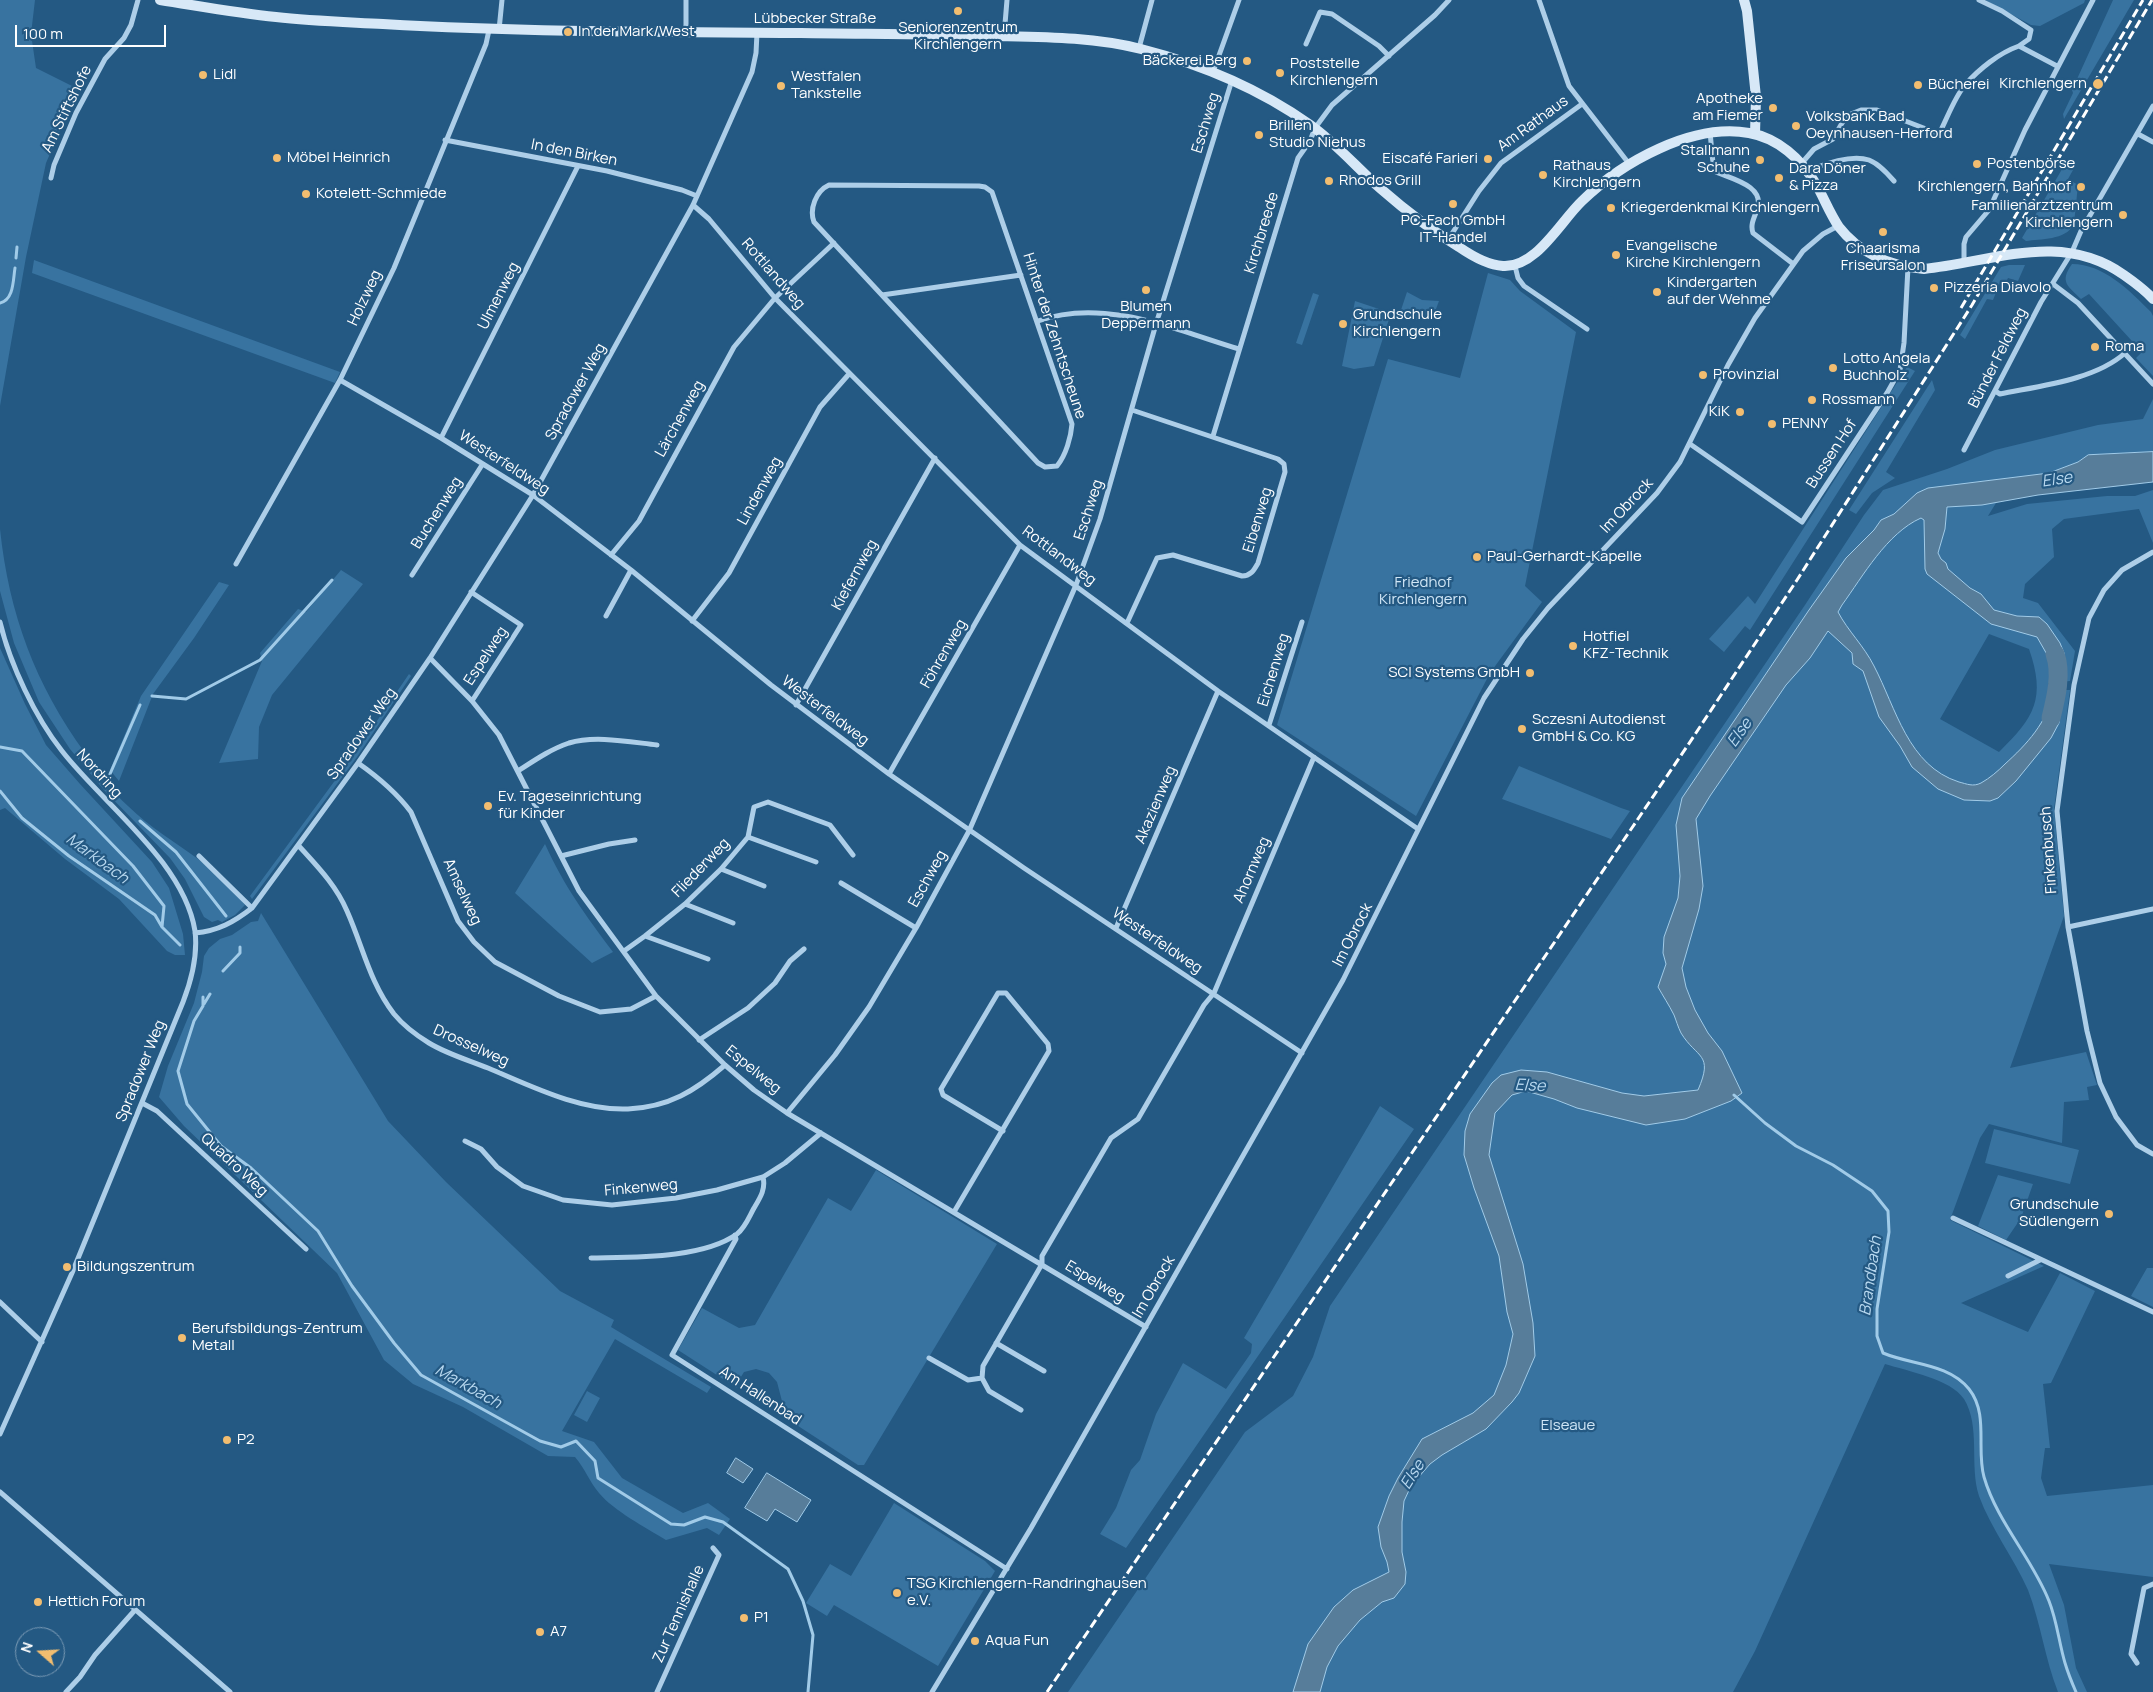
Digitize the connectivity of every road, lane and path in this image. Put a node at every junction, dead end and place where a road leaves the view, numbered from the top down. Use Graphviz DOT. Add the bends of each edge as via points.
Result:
graph roads {
  1 [pos="138,0"];
  2 [pos="160,0"];
  3 [pos="502,0"];
  4 [pos="686,0"];
  5 [pos="1007,0"];
  6 [pos="1152,0"];
  7 [pos="1240,0"];
  8 [pos="1449,0"];
  9 [pos="1539,0"];
  10 [pos="1744,0"];
  11 [pos="1979,0"];
  12 [pos="2093,0"];
  13 [pos="177,1"];
  14 [pos="494,30"];
  15 [pos="686,33"];
  16 [pos="757,33"];
  17 [pos="1004,36"];
  18 [pos="1306,44"];
  19 [pos="2019,46"];
  20 [pos="1139,48"];
  21 [pos="1389,56"];
  22 [pos="2058,66"];
  23 [pos="1213,72"];
  24 [pos="1232,80"];
  25 [pos="1582,104"];
  26 [pos="2153,106"];
  27 [pos="1315,128"];
  28 [pos="1710,133"];
  29 [pos="1755,134"];
  30 [pos="2138,134"];
  31 [pos="445,140"];
  32 [pos="2153,142"];
  33 [pos="1630,165"];
  34 [pos="578,166"];
  35 [pos="1804,167"];
  36 [pos="51,178"];
  37 [pos="1894,180"];
  38 [pos="697,196"];
  39 [pos="693,205"];
  40 [pos="1838,226"];
  41 [pos="1448,240"];
  42 [pos="834,243"];
  43 [pos="2072,252"];
  44 [pos="1964,262"];
  45 [pos="1792,263"];
  46 [pos="1515,266"];
  47 [pos="1908,268"];
  48 [pos="1021,275"];
  49 [pos="2053,284"];
  50 [pos="882,296"];
  51 [pos="775,298"];
  52 [pos="2153,299"];
  53 [pos="1038,321"];
  54 [pos="1156,324"];
  55 [pos="1587,329"];
  56 [pos="1239,349"];
  57 [pos="2124,353"];
  58 [pos="849,374"];
  59 [pos="340,380"];
  60 [pos="2153,384"];
  61 [pos="1995,391"];
  62 [pos="1132,410"];
  63 [pos="1213,436"];
  64 [pos="441,438"];
  65 [pos="1690,444"];
  66 [pos="1964,450"];
  67 [pos="935,458"];
  68 [pos="482,465"];
  69 [pos="533,495"];
  70 [pos="1020,545"];
  71 [pos="2153,552"];
  72 [pos="612,555"];
  73 [pos="236,564"];
  74 [pos="631,570"];
  75 [pos="412,575"];
  76 [pos="1076,585"];
  77 [pos="472,592"];
  78 [pos="606,616"];
  79 [pos="692,621"];
  80 [pos="0,622"];
  81 [pos="1302,622"];
  82 [pos="1127,623"];
  83 [pos="430,658"];
  84 [pos="1218,690"];
  85 [pos="472,701"];
  86 [pos="796,705"];
  87 [pos="1269,725"];
  88 [pos="657,745"];
  89 [pos="1314,757"];
  90 [pos="358,763"];
  91 [pos="518,771"];
  92 [pos="889,774"];
  93 [pos="1418,829"];
  94 [pos="969,831"];
  95 [pos="748,837"];
  96 [pos="635,840"];
  97 [pos="298,845"];
  98 [pos="853,855"];
  99 [pos="199,856"];
  100 [pos="561,856"];
  101 [pos="816,862"];
  102 [pos="721,869"];
  103 [pos="841,883"];
  104 [pos="764,886"];
  105 [pos="685,904"];
  106 [pos="252,908"];
  107 [pos="2153,910"];
  108 [pos="734,923"];
  109 [pos="2068,927"];
  110 [pos="916,928"];
  111 [pos="1116,928"];
  112 [pos="195,933"];
  113 [pos="645,936"];
  114 [pos="804,949"];
  115 [pos="624,951"];
  116 [pos="708,959"];
  117 [pos="1214,994"];
  118 [pos="656,996"];
  119 [pos="699,1040"];
  120 [pos="1302,1053"];
  121 [pos="725,1065"];
  122 [pos="142,1103"];
  123 [pos="787,1113"];
  124 [pos="1003,1132"];
  125 [pos="821,1133"];
  126 [pos="465,1141"];
  127 [pos="2153,1154"];
  128 [pos="763,1177"];
  129 [pos="954,1212"];
  130 [pos="1953,1218"];
  131 [pos="735,1235"];
  132 [pos="306,1249"];
  133 [pos="591,1258"];
  134 [pos="2040,1260"];
  135 [pos="1042,1264"];
  136 [pos="2008,1276"];
  137 [pos="0,1302"];
  138 [pos="2153,1312"];
  139 [pos="1146,1327"];
  140 [pos="42,1342"];
  141 [pos="996,1343"];
  142 [pos="929,1358"];
  143 [pos="1044,1371"];
  144 [pos="982,1378"];
  145 [pos="1021,1410"];
  146 [pos="0,1434"];
  147 [pos="0,1492"];
  148 [pos="713,1548"];
  149 [pos="1007,1569"];
  150 [pos="2153,1584"];
  151 [pos="135,1610"];
  152 [pos="2137,1663"];
  153 [pos="66,1692"];
  154 [pos="230,1692"];
  155 [pos="657,1692"];
  156 [pos="932,1692"];
  1 -- 36 [label="street, Am Stiftshofe" via="132,25 105,59 76,113"];
  2 -- 13 [label="street, Lübbecker Straße"];
  3 -- 14 [label="street, Holzweg"];
  4 -- 15 [label="street"];
  5 -- 17 [label="street"];
  6 -- 20 [label="street"];
  7 -- 23 [label="street"];
  8 -- 21 [label="street, Kirchbreede"];
  9 -- 25 [label="street" via="1569,86"];
  10 -- 29 [label="street" via="1756,97"];
  11 -- 19 [label="street" via="2031,30 2029,39"];
  12 -- 22 [label="street"];
  13 -- 14 [label="street, Lübbecker Straße" via="276,17"];
  14 -- 15 [label="street, Lübbecker Straße"];
  14 -- 31 [label="street, Holzweg"];
  15 -- 16 [label="street, Lübbecker Straße"];
  16 -- 17 [label="street, Lübbecker Straße"];
  16 -- 38 [label="street, Spradower Weg" via="752,72"];
  17 -- 20 [label="street, Lübbecker Straße" via="1056,37"];
  18 -- 21 [label="street" via="1320,12 1332,14"];
  19 -- 22 [label="street"];
  19 -- 35 [label="street" via="1994,59 1965,86 1939,134 1877,110 1861,110 1846,116 1833,140 1814,148"];
  20 -- 23 [label="street, Lübbecker Straße"];
  21 -- 27 [label="street, Kirchbreede" via="1332,105"];
  22 -- 44 [label="street" via="1989,210 1966,238"];
  23 -- 24 [label="street, Lübbecker Straße"];
  24 -- 27 [label="street, Lübbecker Straße" via="1284,107"];
  24 -- 54 [label="street, Eschweg"];
  25 -- 33 [label="street"];
  25 -- 41 [label="street, Am Rathaus" via="1501,163"];
  26 -- 30 [label="street, Bünder Feldweg"];
  27 -- 41 [label="street, Lübbecker Straße" via="1382,190"];
  27 -- 56 [label="street, Kirchbreede" via="1298,158"];
  28 -- 29 [label="street"];
  28 -- 33 [label="street" via="1672,144"];
  28 -- 45 [label="street" via="1716,172 1757,194 1759,200 1752,222 1753,233"];
  29 -- 35 [label="street" via="1774,141"];
  30 -- 32 [label="street"];
  30 -- 43 [label="street, Bünder Feldweg"];
  31 -- 34 [label="street, In den Birken"];
  31 -- 59 [label="street, Holzweg" via="394,268"];
  33 -- 46 [label="street" via="1580,203 1532,257"];
  34 -- 38 [label="street, In den Birken"];
  34 -- 64 [label="street, Ulmenweg"];
  35 -- 37 [label="street" via="1860,158 1871,161"];
  35 -- 40 [label="street"];
  38 -- 39 [label="street, Spradower Weg"];
  39 -- 51 [label="street, Rottlandweg" via="709,219"];
  39 -- 69 [label="street, Spradower Weg"];
  40 -- 45 [label="street, Im Obrock" via="1823,234"];
  40 -- 47 [label="street" via="1866,252"];
  41 -- 46 [label="street, Lübbecker Straße" via="1480,259"];
  42 -- 48 [label="street, Hinter der Zehntscheune" via="812,216 818,192 829,185 985,187 992,192"];
  42 -- 50 [label="street, Hinter der Zehntscheune"];
  42 -- 51 [label="street, Lärchenweg"];
  43 -- 44 [label="street" via="2029,252"];
  43 -- 49 [label="street, Bünder Feldweg"];
  43 -- 52 [label="street" via="2092,256 2116,269"];
  44 -- 47 [label="street" via="1924,269"];
  45 -- 65 [label="street, Im Obrock" via="1745,333"];
  46 -- 55 [label="street" via="1524,286"];
  47 -- 65 [label="street, Bussen Hof" via="1900,370 1802,522"];
  48 -- 50 [label="street"];
  48 -- 53 [label="street, Hinter der Zehntscheune"];
  49 -- 57 [label="street" via="2078,303"];
  49 -- 61 [label="street, Bünder Feldweg"];
  50 -- 53 [label="street, Hinter der Zehntscheune" via="1038,463 1051,468 1061,461 1072,424"];
  51 -- 58 [label="street, Rottlandweg"];
  51 -- 72 [label="street, Lärchenweg" via="734,347 639,520"];
  53 -- 54 [label="street" via="1079,312"];
  54 -- 56 [label="street"];
  54 -- 62 [label="street, Eschweg"];
  56 -- 63 [label="street, Kirchbreede"];
  57 -- 60 [label="street"];
  57 -- 61 [label="street" via="2115,362 2078,377 2000,394"];
  58 -- 67 [label="street, Rottlandweg"];
  58 -- 79 [label="street, Lindenweg" via="820,407 730,572"];
  59 -- 64 [label="street, Westerfeldweg"];
  59 -- 73 [label="street, Holzweg"];
  61 -- 66 [label="street, Bünder Feldweg"];
  62 -- 63 [label="street, Eibenweg"];
  62 -- 76 [label="street, Eschweg" via="1100,519"];
  63 -- 82 [label="street, Eibenweg" via="1278,458 1284,464 1282,486 1254,572 1242,576 1173,555 1157,558"];
  64 -- 68 [label="street, Westerfeldweg"];
  65 -- 93 [label="street, Im Obrock" via="1657,493 1548,608 1502,668"];
  67 -- 70 [label="street, Rottlandweg"];
  67 -- 86 [label="street, Kiefernweg"];
  68 -- 69 [label="street, Westerfeldweg"];
  68 -- 75 [label="street, Buchenweg"];
  69 -- 72 [label="street, Westerfeldweg"];
  69 -- 77 [label="street, Spradower Weg"];
  70 -- 76 [label="street, Rottlandweg"];
  70 -- 92 [label="street, Föhrenweg"];
  71 -- 109 [label="street, Finkenbusch" via="2122,570 2104,590 2089,618 2082,648 2057,811"];
  72 -- 74 [label="street, Westerfeldweg"];
  74 -- 78 [label="street"];
  74 -- 79 [label="street, Westerfeldweg"];
  76 -- 82 [label="street, Rottlandweg"];
  76 -- 94 [label="street, Eschweg"];
  77 -- 83 [label="street, Spradower Weg"];
  77 -- 85 [label="street, Espelweg" via="521,625"];
  79 -- 86 [label="street, Westerfeldweg"];
  80 -- 112 [label="street, Nordring" via="15,666 36,710 61,750 167,869 185,900"];
  81 -- 87 [label="street, Eichenweg"];
  82 -- 84 [label="street, Rottlandweg"];
  83 -- 85 [label="street, Espelweg"];
  83 -- 90 [label="street, Spradower Weg"];
  84 -- 87 [label="street, Rottlandweg"];
  84 -- 111 [label="street, Akazienweg"];
  85 -- 91 [label="street, Espelweg" via="499,735"];
  86 -- 92 [label="street, Westerfeldweg"];
  87 -- 89 [label="street, Rottlandweg"];
  88 -- 91 [label="street" via="610,739 571,743"];
  89 -- 93 [label="street, Rottlandweg"];
  89 -- 117 [label="street, Ahornweg"];
  90 -- 97 [label="street, Spradower Weg"];
  90 -- 118 [label="street, Amselweg" via="382,780 411,812 458,921 495,962 559,996 600,1012 631,1009"];
  91 -- 100 [label="street, Espelweg"];
  92 -- 94 [label="street, Westerfeldweg"];
  93 -- 120 [label="street, Im Obrock" via="1370,929"];
  94 -- 110 [label="street, Eschweg"];
  94 -- 111 [label="street, Westerfeldweg"];
  95 -- 98 [label="street, Fliederweg" via="754,807 768,802 830,825"];
  95 -- 101 [label="street"];
  95 -- 102 [label="street, Fliederweg"];
  96 -- 100 [label="street"];
  97 -- 106 [label="street, Spradower Weg"];
  97 -- 121 [label="street, Drosselweg" via="328,878 346,909 379,992 395,1015 430,1043 577,1102 627,1109 672,1102 706,1082"];
  99 -- 106 [label="street"];
  100 -- 115 [label="street, Espelweg" via="579,891"];
  102 -- 104 [label="street"];
  102 -- 105 [label="street, Fliederweg"];
  103 -- 110 [label="street, Eschweg"];
  105 -- 108 [label="street"];
  105 -- 113 [label="street, Fliederweg"];
  106 -- 112 [label="street, Spradower Weg" via="232,923 210,932"];
  107 -- 109 [label="street"];
  109 -- 127 [label="street, Finkenbusch" via="2100,1083 2116,1117 2137,1145"];
  110 -- 123 [label="street, Eschweg" via="869,1008"];
  111 -- 117 [label="street, Westerfeldweg"];
  112 -- 122 [label="street, Spradower Weg" via="190,984"];
  113 -- 115 [label="street, Fliederweg"];
  113 -- 116 [label="street"];
  114 -- 119 [label="street" via="748,1008"];
  115 -- 118 [label="street, Espelweg"];
  117 -- 120 [label="street, Westerfeldweg"];
  117 -- 135 [label="street, Ahornweg" via="1204,1005 1138,1119 1111,1138 1042,1256"];
  118 -- 119 [label="street, Espelweg"];
  119 -- 121 [label="street, Espelweg"];
  120 -- 139 [label="street, Im Obrock"];
  121 -- 123 [label="street, Espelweg"];
  122 -- 132 [label="street, Quadro Weg" via="157,1111"];
  122 -- 140 [label="street, Spradower Weg"];
  123 -- 125 [label="street, Espelweg"];
  124 -- 124 [label="street" via="1049,1051 1048,1044 1006,993 998,993 941,1089 943,1095"];
  124 -- 129 [label="street"];
  125 -- 128 [label="street, Finkenweg"];
  125 -- 129 [label="street, Espelweg"];
  126 -- 128 [label="street, Finkenweg" via="481,1148 497,1167 523,1186 585,1204 612,1205 676,1198"];
  128 -- 131 [label="street, Am Hallenbad" via="764,1190 743,1228"];
  129 -- 135 [label="street, Espelweg"];
  130 -- 134 [label="street"];
  131 -- 133 [label="street" via="717,1244 687,1251 641,1257"];
  131 -- 149 [label="street, Am Hallenbad" via="736,1239 672,1355"];
  134 -- 136 [label="street"];
  134 -- 138 [label="street"];
  135 -- 139 [label="street, Espelweg"];
  135 -- 141 [label="street, Ahornweg"];
  137 -- 140 [label="street"];
  139 -- 149 [label="street, Im Obrock"];
  140 -- 146 [label="street, Spradower Weg"];
  141 -- 143 [label="street"];
  141 -- 144 [label="street, Ahornweg" via="982,1366"];
  142 -- 144 [label="street" via="968,1380"];
  144 -- 145 [label="street" via="989,1391"];
  147 -- 151 [label="street"];
  148 -- 155 [label="street, Zur Tennishalle" via="719,1555"];
  149 -- 156 [label="street, Im Obrock"];
  150 -- 152 [label="street" via="2144,1588 2131,1654"];
  151 -- 153 [label="street"];
  151 -- 154 [label="street"];
}
